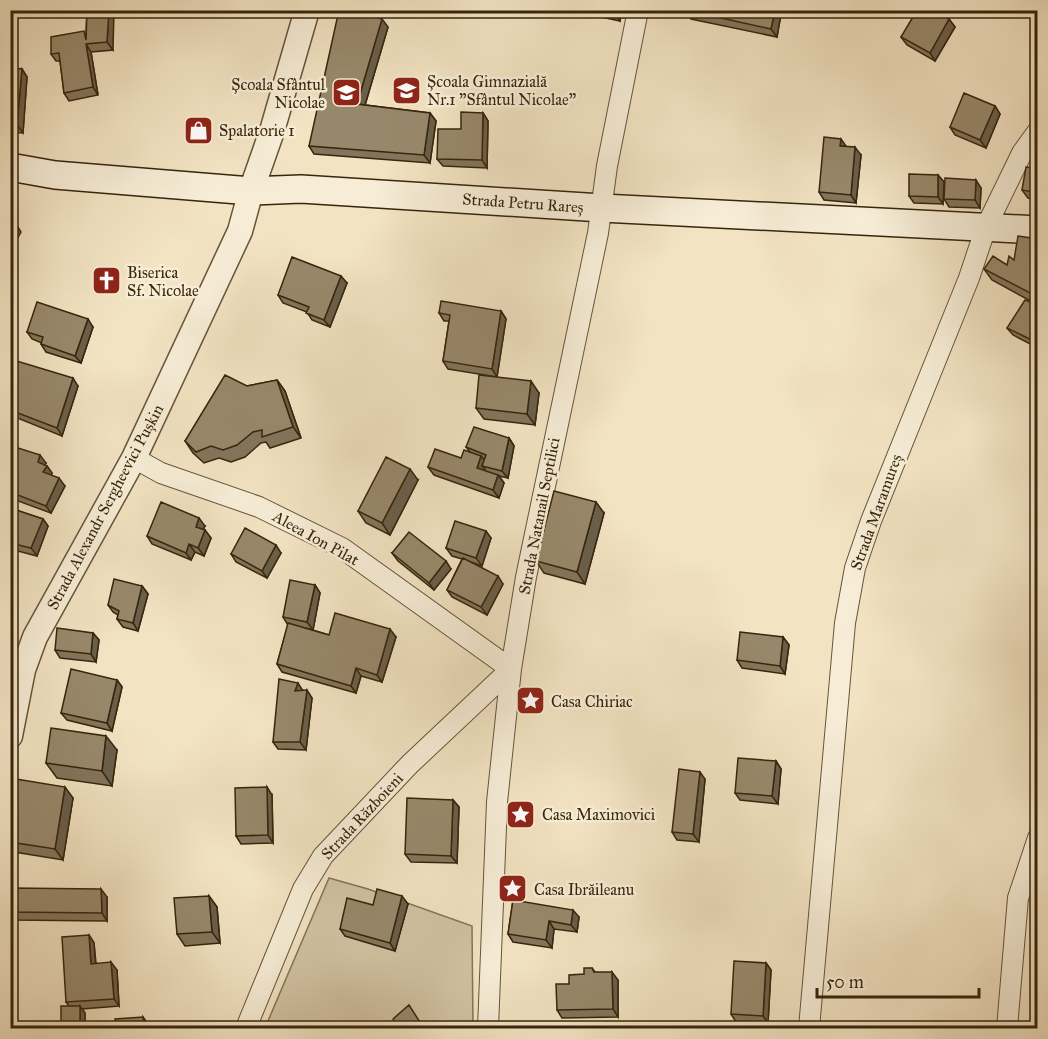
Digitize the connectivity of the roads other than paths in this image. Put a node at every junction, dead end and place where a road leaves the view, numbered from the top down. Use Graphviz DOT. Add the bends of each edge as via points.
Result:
graph roads {
  1 [pos="307,10"];
  2 [pos="638,10"];
  3 [pos="1038,131"];
  4 [pos="10,166"];
  5 [pos="251,191"];
  6 [pos="602,208"];
  7 [pos="986,227"];
  8 [pos="1038,230"];
  9 [pos="134,458"];
  10 [pos="511,669"];
  11 [pos="10,736"];
  12 [pos="1038,838"];
  13 [pos="246,1029"];
  14 [pos="488,1029"];
  15 [pos="809,1029"];
  16 [pos="1007,1029"];
  1 -- 5 [label="street, Strada Alexandr Sergheevici Pușkin"];
  2 -- 6 [label="street, Strada Natanail Septilici"];
  3 -- 7 [label="street, Strada Maramureș" via="1022,153"];
  4 -- 5 [label="main road, Strada Petru Rareș" via="55,175"];
  5 -- 6 [label="main road, Strada Petru Rareș" via="301,189"];
  5 -- 9 [label="street, Strada Alexandr Sergheevici Pușkin" via="240,231"];
  6 -- 7 [label="main road, Strada Petru Rareș"];
  6 -- 10 [label="street, Strada Natanail Septilici" via="526,577"];
  7 -- 8 [label="main road, Strada Petru Rareș"];
  7 -- 15 [label="street, Strada Maramureș" via="855,568 845,623"];
  9 -- 10 [label="street, Aleea Ion Pilat" via="161,473 259,507 342,548"];
  9 -- 11 [label="street, Strada Alexandr Sergheevici Pușkin" via="35,637 23,670"];
  10 -- 13 [label="street, Strada Războieni" via="410,764 323,856 303,889"];
  10 -- 14 [label="street, Strada Natanail Septilici" via="497,802"];
  12 -- 16 [label="street" via="1018,898"];
}
